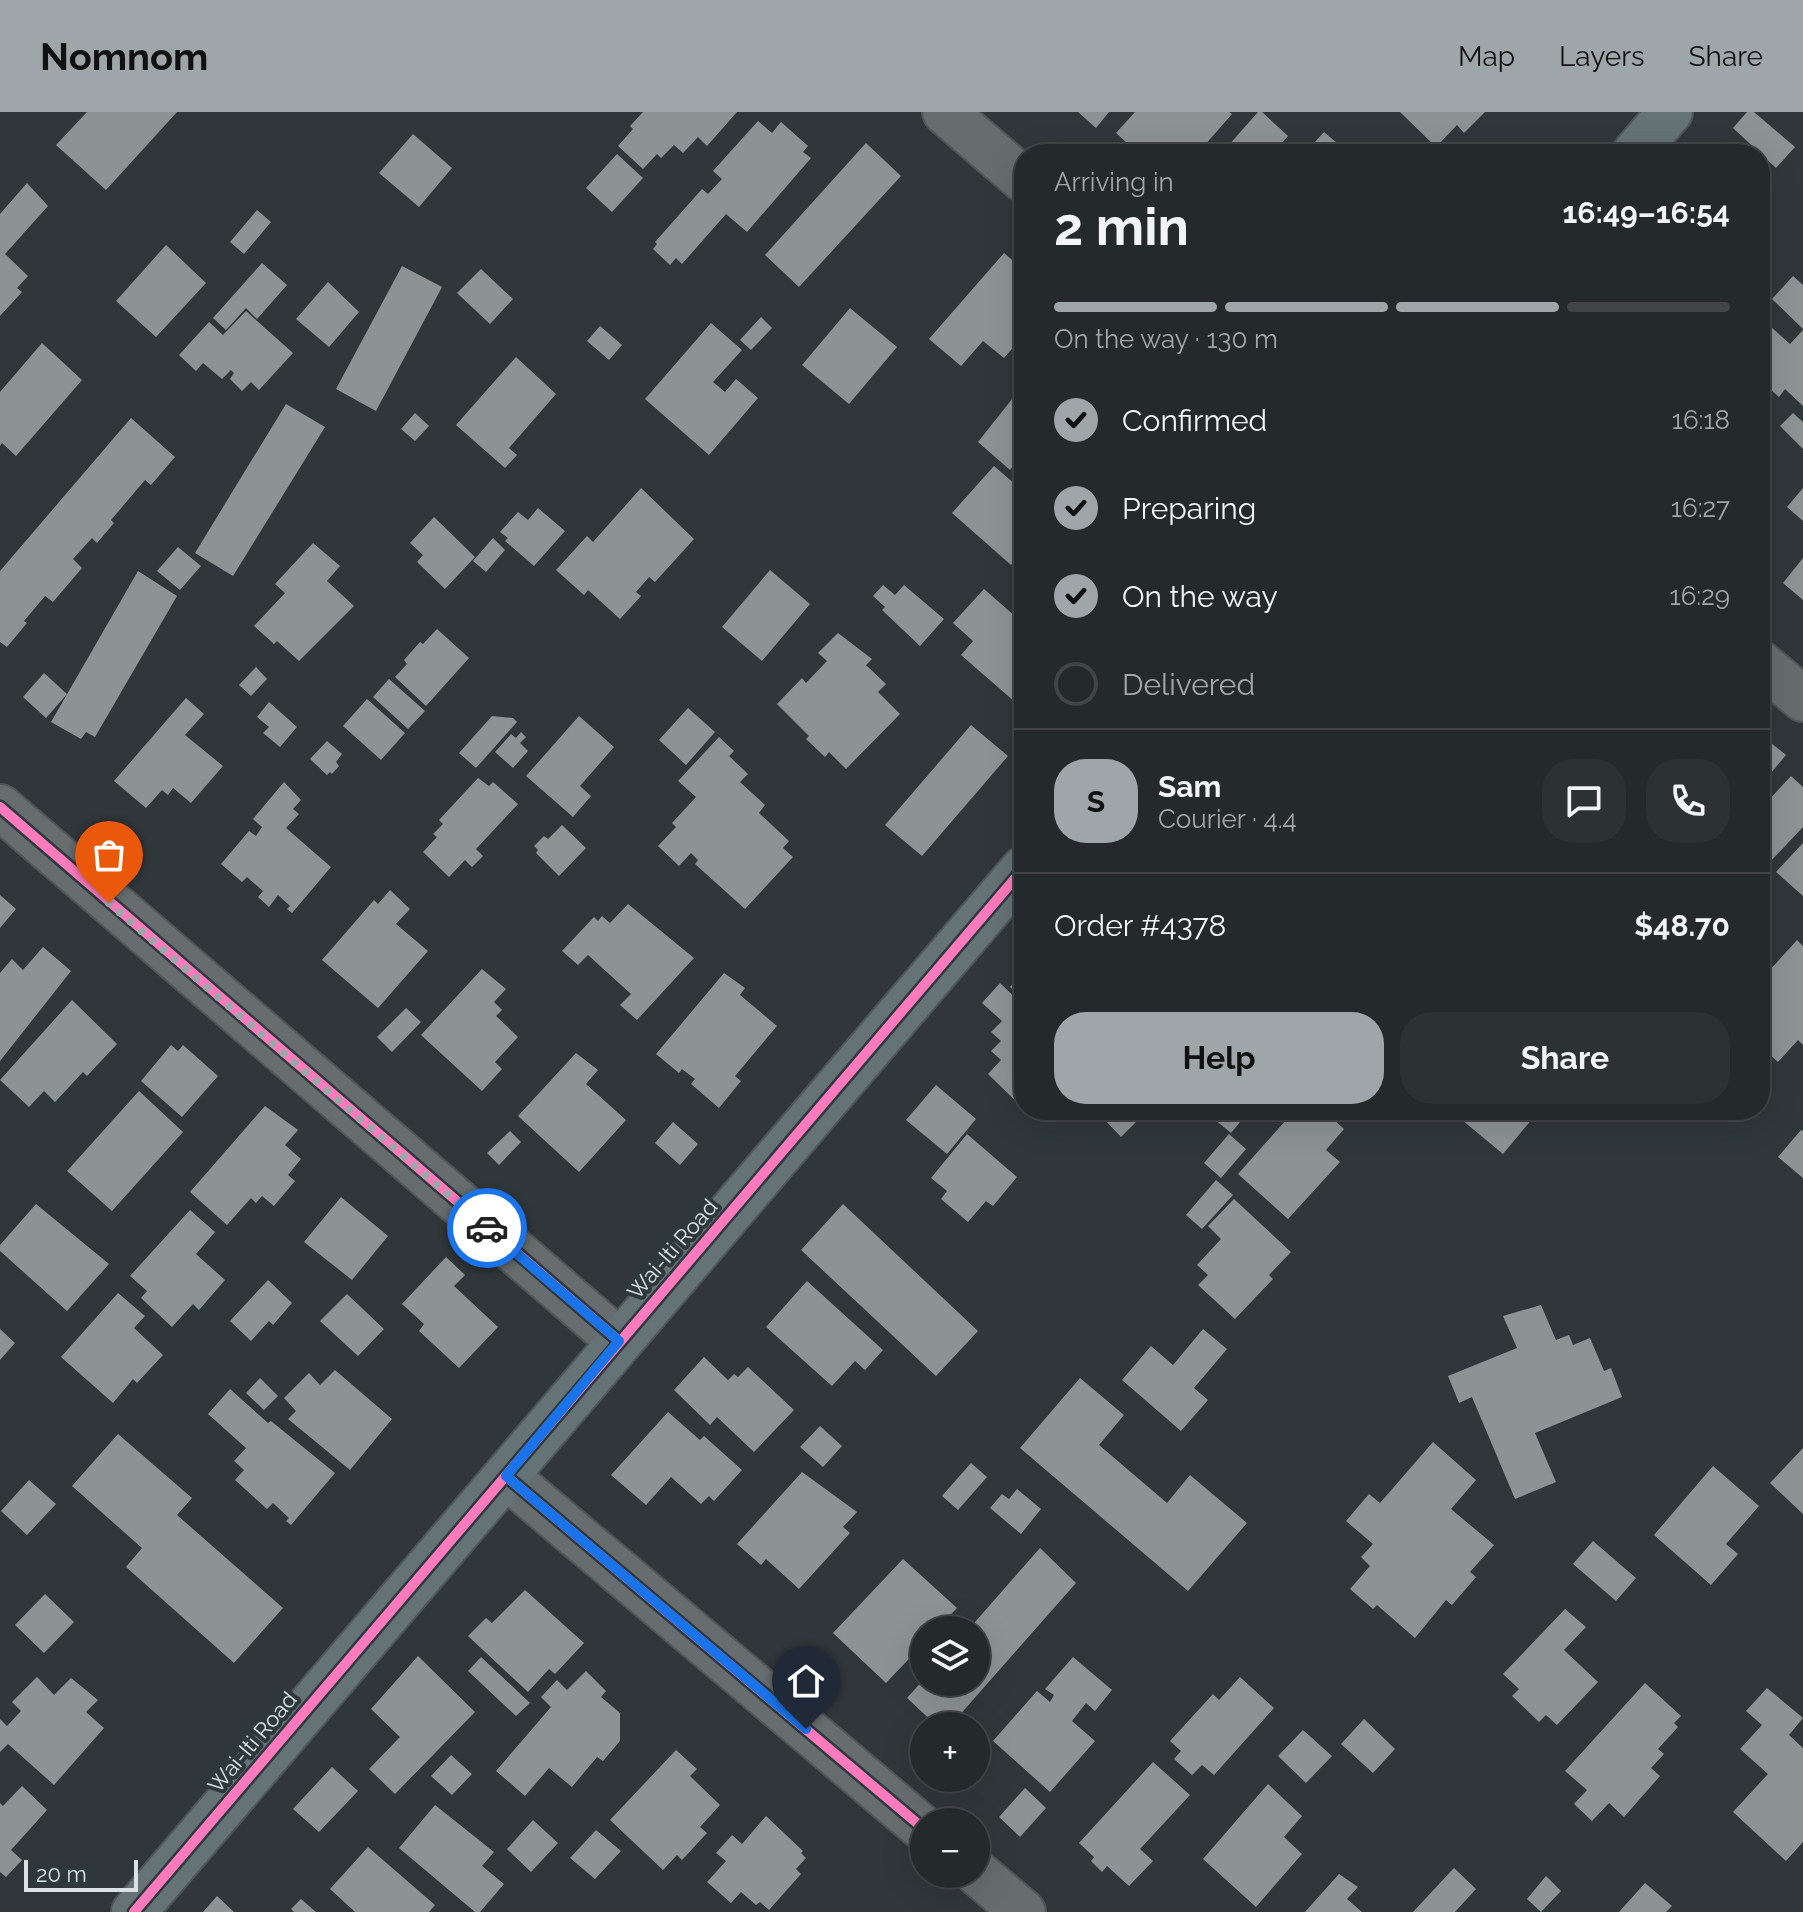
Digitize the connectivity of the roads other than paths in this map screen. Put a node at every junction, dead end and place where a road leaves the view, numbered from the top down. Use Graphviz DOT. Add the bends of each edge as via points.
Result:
graph roads {
  1 [pos="945,112"];
  2 [pos="1670,112"];
  3 [pos="1643,144"];
  4 [pos="1014,171"];
  5 [pos="1770,671"];
  6 [pos="1803,699"];
  7 [pos="0,807"];
  8 [pos="1014,880"];
  9 [pos="619,1341"];
  10 [pos="506,1476"];
  11 [pos="910,1817"];
  12 [pos="990,1884"];
  13 [pos="134,1912"];
  14 [pos="1023,1912"];
  1 -- 4 [label="street"];
  2 -- 3 [label="main road"];
  5 -- 6 [label="street"];
  7 -- 9 [label="street"];
  8 -- 9 [label="main road, Wai-Iti Road"];
  9 -- 10 [label="main road, Wai-Iti Road"];
  10 -- 11 [label="street"];
  10 -- 13 [label="main road, Wai-Iti Road"];
  12 -- 14 [label="street"];
}
